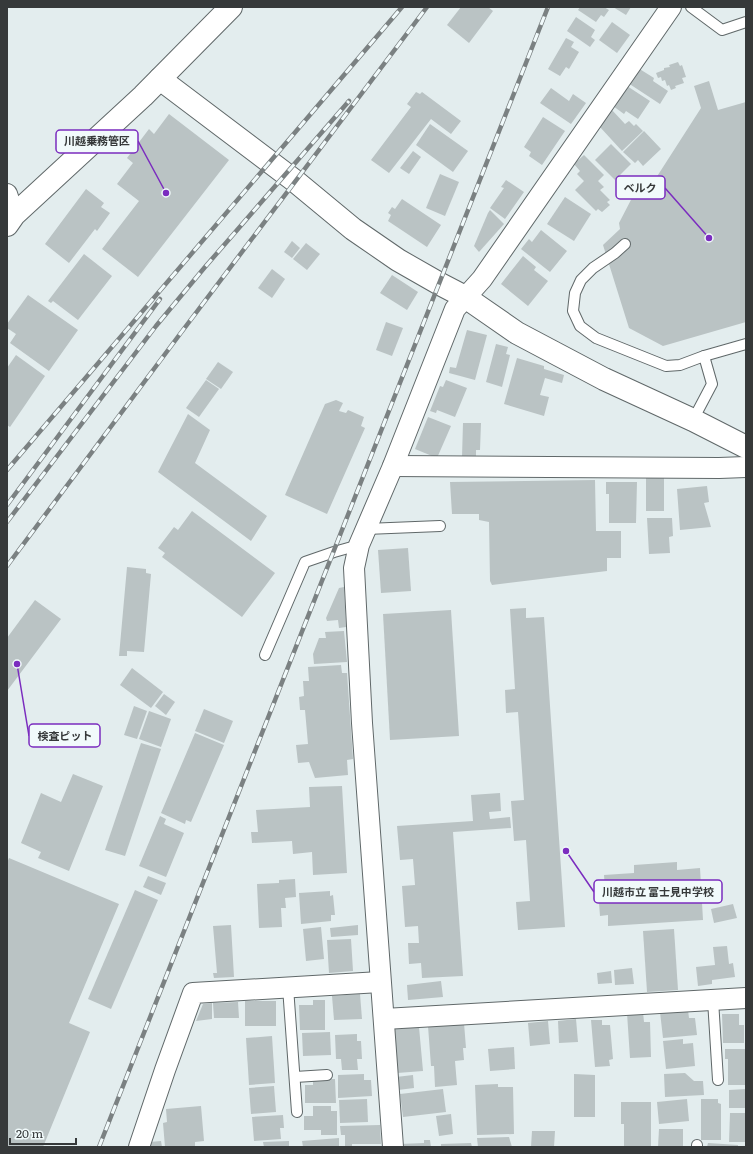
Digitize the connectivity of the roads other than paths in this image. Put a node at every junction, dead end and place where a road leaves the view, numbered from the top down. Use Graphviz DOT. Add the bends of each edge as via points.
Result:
graph roads {
  1 [pos="231,7"];
  2 [pos="671,7"];
  3 [pos="691,7"];
  4 [pos="746,22"];
  5 [pos="160,79"];
  6 [pos="7,194"];
  7 [pos="9,217"];
  8 [pos="625,244"];
  9 [pos="465,297"];
  10 [pos="746,344"];
  11 [pos="704,356"];
  12 [pos="693,420"];
  13 [pos="746,447"];
  14 [pos="393,466"];
  15 [pos="746,467"];
  16 [pos="440,526"];
  17 [pos="362,537"];
  18 [pos="265,655"];
  19 [pos="380,982"];
  20 [pos="288,987"];
  21 [pos="746,998"];
  22 [pos="712,1000"];
  23 [pos="384,1019"];
  24 [pos="327,1075"];
  25 [pos="295,1077"];
  26 [pos="718,1080"];
  27 [pos="297,1112"];
  28 [pos="139,1147"];
  29 [pos="393,1147"];
  1 -- 5 [label="street"];
  2 -- 9 [label="street" via="482,278"];
  3 -- 4 [label="lane" via="722,30"];
  5 -- 7 [label="street"];
  5 -- 9 [label="street" via="354,229 404,263"];
  6 -- 7 [label="street"];
  8 -- 11 [label="lane" via="581,280 575,293 573,311 580,326 596,338 666,366 680,365"];
  9 -- 12 [label="street" via="517,333 604,379"];
  9 -- 14 [label="street" via="455,309"];
  10 -- 11 [label="lane"];
  11 -- 12 [label="lane" via="712,384"];
  12 -- 13 [label="street"];
  14 -- 15 [label="street"];
  14 -- 17 [label="street"];
  16 -- 17 [label="lane"];
  17 -- 18 [label="lane" via="334,552 305,562"];
  17 -- 19 [label="street" via="354,568"];
  19 -- 20 [label="street"];
  19 -- 23 [label="street"];
  20 -- 25 [label="lane"];
  20 -- 28 [label="street" via="194,993"];
  21 -- 22 [label="street"];
  22 -- 23 [label="street"];
  22 -- 26 [label="lane"];
  23 -- 29 [label="street"];
  24 -- 25 [label="lane"];
  25 -- 27 [label="lane"];
}
